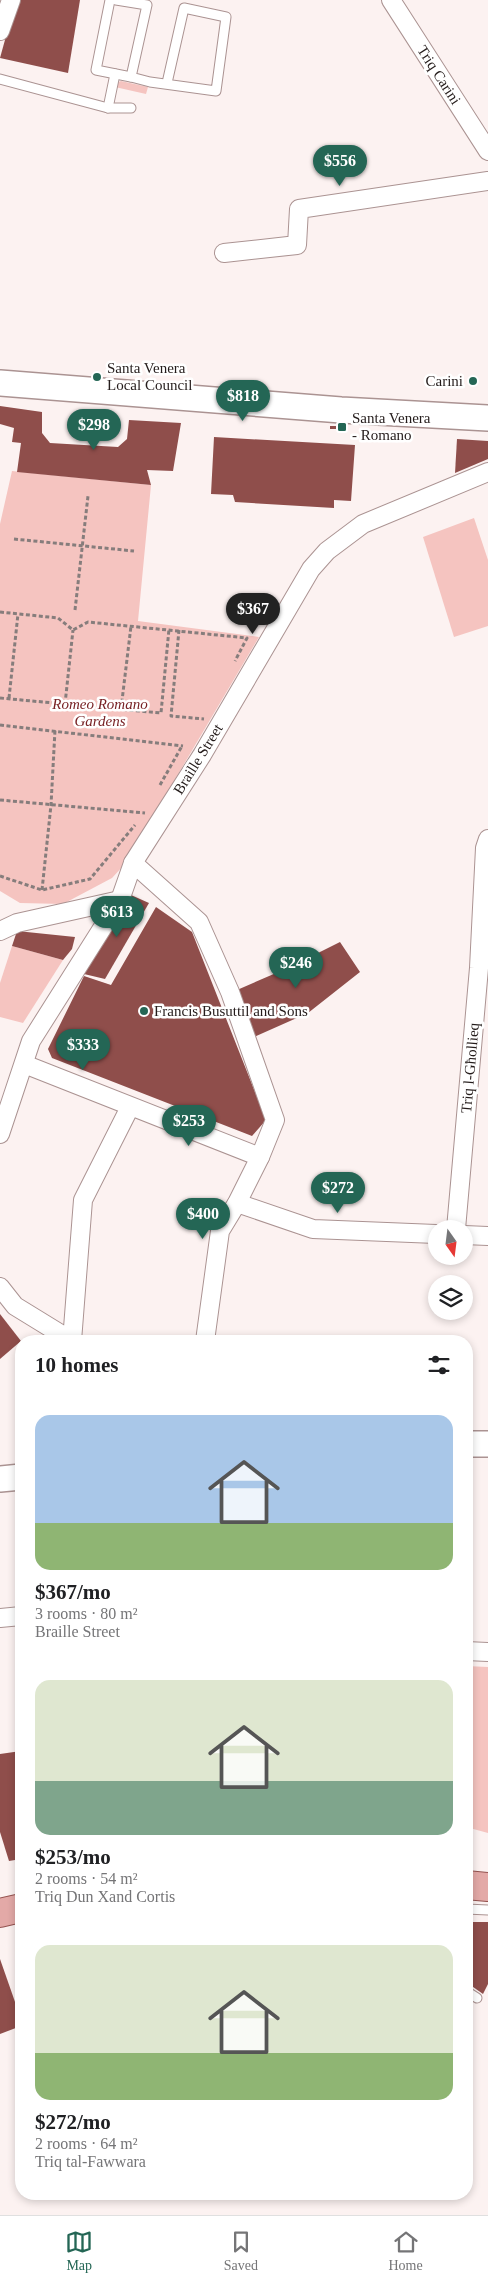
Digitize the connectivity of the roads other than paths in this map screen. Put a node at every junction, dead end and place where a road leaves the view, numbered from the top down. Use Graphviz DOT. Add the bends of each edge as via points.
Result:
graph roads {
  1 [pos="11,0"];
  2 [pos="110,0"];
  3 [pos="116,0"];
  4 [pos="391,0"];
  5 [pos="0,31"];
  6 [pos="115,74"];
  7 [pos="131,77"];
  8 [pos="0,79"];
  9 [pos="167,83"];
  10 [pos="108,108"];
  11 [pos="131,108"];
  12 [pos="488,150"];
  13 [pos="488,181"];
  14 [pos="224,253"];
  15 [pos="0,384"];
  16 [pos="488,418"];
  17 [pos="488,472"];
  18 [pos="486,844"];
  19 [pos="133,862"];
  20 [pos="120,900"];
  21 [pos="0,932"];
  22 [pos="483,967"];
  23 [pos="24,1064"];
  24 [pos="130,1107"];
  25 [pos="0,1134"];
  26 [pos="260,1157"];
  27 [pos="237,1203"];
  28 [pos="457,1220"];
  29 [pos="428,1234"];
  30 [pos="473,1235"];
  31 [pos="488,1236"];
  32 [pos="0,1287"];
  33 [pos="62,1335"];
  34 [pos="72,1335"];
  35 [pos="206,1335"];
  36 [pos="473,1444"];
  37 [pos="488,1444"];
  38 [pos="15,1478"];
  39 [pos="0,1479"];
  40 [pos="15,1617"];
  41 [pos="0,1618"];
  42 [pos="473,1651"];
  43 [pos="488,1652"];
  44 [pos="473,1886"];
  45 [pos="488,1887"];
  46 [pos="15,1909"];
  47 [pos="473,1909"];
  48 [pos="488,1910"];
  49 [pos="0,1913"];
  50 [pos="473,1995"];
  51 [pos="477,1998"];
  1 -- 5 [label="street"];
  2 -- 6 [label="lane" via="96,70"];
  3 -- 7 [label="lane" via="147,5"];
  4 -- 12 [label="street, Triq Carini"];
  6 -- 7 [label="lane"];
  6 -- 10 [label="lane"];
  7 -- 9 [label="lane"];
  8 -- 10 [label="lane"];
  9 -- 9 [label="lane" via="184,8 226,17 216,91"];
  10 -- 11 [label="lane"];
  13 -- 14 [label="street" via="299,209 297,245"];
  15 -- 16 [label="main road"];
  17 -- 19 [label="street, Braille Street" via="363,524 323,549 202,755"];
  18 -- 22 [label="street, Triq l-Għollieq"];
  19 -- 20 [label="street, Braille Street"];
  19 -- 26 [label="street" via="199,922 230,992 275,1120"];
  20 -- 21 [label="street" via="17,924"];
  20 -- 23 [label="street, Braille Street" via="31,1041"];
  22 -- 28 [label="street, Triq l-Għollieq"];
  23 -- 24 [label="street"];
  23 -- 25 [label="street, Braille Street"];
  24 -- 26 [label="street"];
  24 -- 34 [label="street" via="83,1200"];
  26 -- 27 [label="street"];
  27 -- 29 [label="street" via="313,1230"];
  27 -- 35 [label="street" via="220,1232"];
  30 -- 31 [label="street"];
  32 -- 33 [label="street" via="15,1306"];
  36 -- 37 [label="main road"];
  38 -- 39 [label="main road"];
  40 -- 41 [label="street"];
  42 -- 43 [label="street"];
  44 -- 45 [label="main road"];
  46 -- 49 [label="main road"];
  47 -- 48 [label="lane"];
  50 -- 51 [label="lane"];
}
